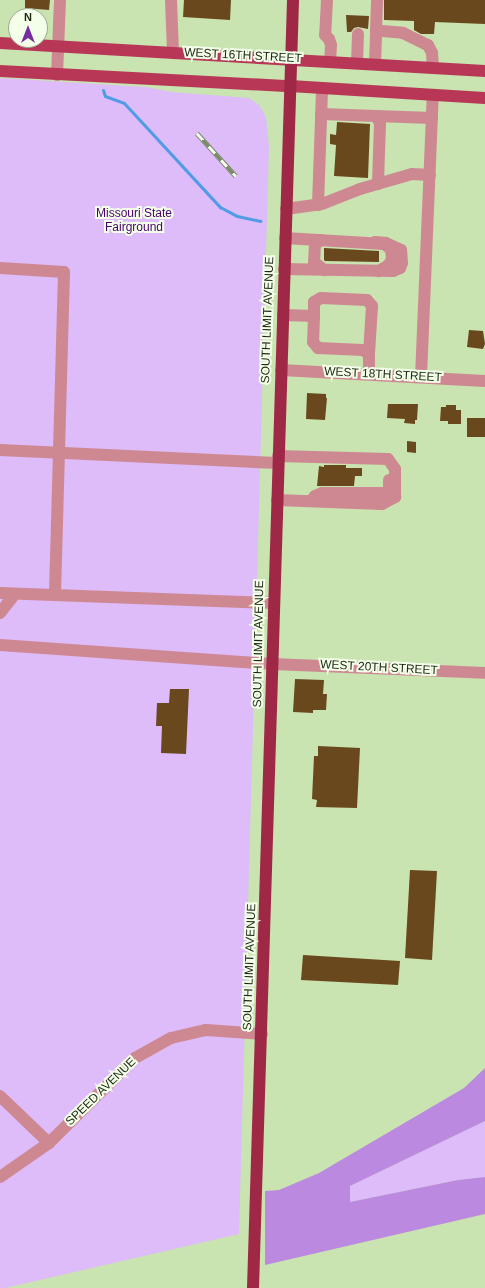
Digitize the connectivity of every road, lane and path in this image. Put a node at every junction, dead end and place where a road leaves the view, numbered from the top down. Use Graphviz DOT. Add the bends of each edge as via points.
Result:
graph roads {
  1 [pos="60,0"];
  2 [pos="171,0"];
  3 [pos="293,0"];
  4 [pos="327,0"];
  5 [pos="377,0"];
  6 [pos="376,31"];
  7 [pos="358,34"];
  8 [pos="0,43"];
  9 [pos="59,46"];
  10 [pos="173,52"];
  11 [pos="291,59"];
  12 [pos="330,62"];
  13 [pos="357,63"];
  14 [pos="374,64"];
  15 [pos="433,68"];
  16 [pos="485,71"];
  17 [pos="0,72"];
  18 [pos="58,75"];
  19 [pos="290,86"];
  20 [pos="322,88"];
  21 [pos="433,95"];
  22 [pos="485,98"];
  23 [pos="321,114"];
  24 [pos="376,116"];
  25 [pos="432,118"];
  26 [pos="430,175"];
  27 [pos="378,184"];
  28 [pos="318,205"];
  29 [pos="286,209"];
  30 [pos="285,238"];
  31 [pos="321,240"];
  32 [pos="0,268"];
  33 [pos="284,269"];
  34 [pos="324,270"];
  35 [pos="283,315"];
  36 [pos="314,316"];
  37 [pos="370,354"];
  38 [pos="281,370"];
  39 [pos="369,374"];
  40 [pos="421,377"];
  41 [pos="485,381"];
  42 [pos="0,450"];
  43 [pos="58,453"];
  44 [pos="278,460"];
  45 [pos="277,500"];
  46 [pos="0,593"];
  47 [pos="16,594"];
  48 [pos="55,595"];
  49 [pos="274,603"];
  50 [pos="0,613"];
  51 [pos="0,644"];
  52 [pos="273,664"];
  53 [pos="485,673"];
  54 [pos="262,1034"];
  55 [pos="0,1096"];
  56 [pos="49,1143"];
  57 [pos="0,1177"];
  58 [pos="253,1288"];
  1 -- 9 [label="street"];
  2 -- 10 [label="street"];
  3 -- 11 [label="highway, SOUTH LIMIT AVENUE"];
  4 -- 12 [label="street" via="325,35 331,45"];
  5 -- 6 [label="street"];
  6 -- 14 [label="street"];
  6 -- 15 [label="street" via="403,33 428,45 432,53"];
  7 -- 13 [label="street"];
  8 -- 9 [label="main road, WEST 16TH STREET"];
  9 -- 10 [label="main road, WEST 16TH STREET"];
  9 -- 18 [label="street"];
  10 -- 11 [label="main road, WEST 16TH STREET"];
  11 -- 12 [label="main road, WEST 16TH STREET"];
  11 -- 19 [label="highway, SOUTH LIMIT AVENUE"];
  12 -- 13 [label="main road, WEST 16TH STREET"];
  13 -- 14 [label="main road, WEST 16TH STREET"];
  14 -- 15 [label="main road, WEST 16TH STREET"];
  15 -- 16 [label="main road, WEST 16TH STREET"];
  17 -- 18 [label="main road"];
  18 -- 19 [label="main road"];
  19 -- 20 [label="main road"];
  19 -- 29 [label="highway, SOUTH LIMIT AVENUE"];
  20 -- 21 [label="main road"];
  20 -- 23 [label="street"];
  21 -- 22 [label="main road"];
  21 -- 25 [label="street"];
  23 -- 24 [label="street"];
  23 -- 28 [label="street"];
  24 -- 25 [label="street"];
  24 -- 27 [label="street" via="380,123"];
  25 -- 26 [label="street"];
  26 -- 27 [label="street" via="412,174"];
  26 -- 40 [label="street"];
  27 -- 28 [label="street"];
  28 -- 29 [label="street"];
  29 -- 30 [label="highway, SOUTH LIMIT AVENUE"];
  30 -- 31 [label="street"];
  30 -- 33 [label="highway, SOUTH LIMIT AVENUE"];
  31 -- 34 [label="street" via="315,244 314,262"];
  31 -- 34 [label="street" via="375,242 391,249 392,259 389,265 379,271"];
  32 -- 43 [label="street" via="64,272"];
  33 -- 34 [label="street"];
  33 -- 35 [label="highway, SOUTH LIMIT AVENUE"];
  35 -- 36 [label="street"];
  35 -- 38 [label="highway, SOUTH LIMIT AVENUE"];
  36 -- 37 [label="street" via="313,342 318,348 363,350"];
  36 -- 37 [label="street" via="314,302 321,298 367,300 372,306"];
  37 -- 39 [label="street"];
  38 -- 39 [label="street, WEST 18TH STREET"];
  38 -- 44 [label="highway, SOUTH LIMIT AVENUE"];
  39 -- 40 [label="street, WEST 18TH STREET"];
  40 -- 41 [label="street, WEST 18TH STREET"];
  42 -- 43 [label="street"];
  43 -- 44 [label="street"];
  43 -- 48 [label="street"];
  44 -- 45 [label="highway, SOUTH LIMIT AVENUE"];
  44 -- 45 [label="street" via="378,463 386,468 389,474 389,490 385,493 322,493 314,496 311,502"];
  45 -- 49 [label="highway, SOUTH LIMIT AVENUE"];
  46 -- 47 [label="street"];
  47 -- 48 [label="street"];
  47 -- 50 [label="street"];
  48 -- 49 [label="street"];
  49 -- 52 [label="highway, SOUTH LIMIT AVENUE"];
  51 -- 52 [label="street, WEST 20TH STREET"];
  52 -- 53 [label="street, WEST 20TH STREET"];
  52 -- 54 [label="highway, SOUTH LIMIT AVENUE"];
  54 -- 56 [label="street, SPEED AVENUE" via="206,1030 171,1038 135,1058"];
  54 -- 58 [label="highway, SOUTH LIMIT AVENUE"];
  55 -- 56 [label="street"];
  56 -- 57 [label="street, SPEED AVENUE"];
}
